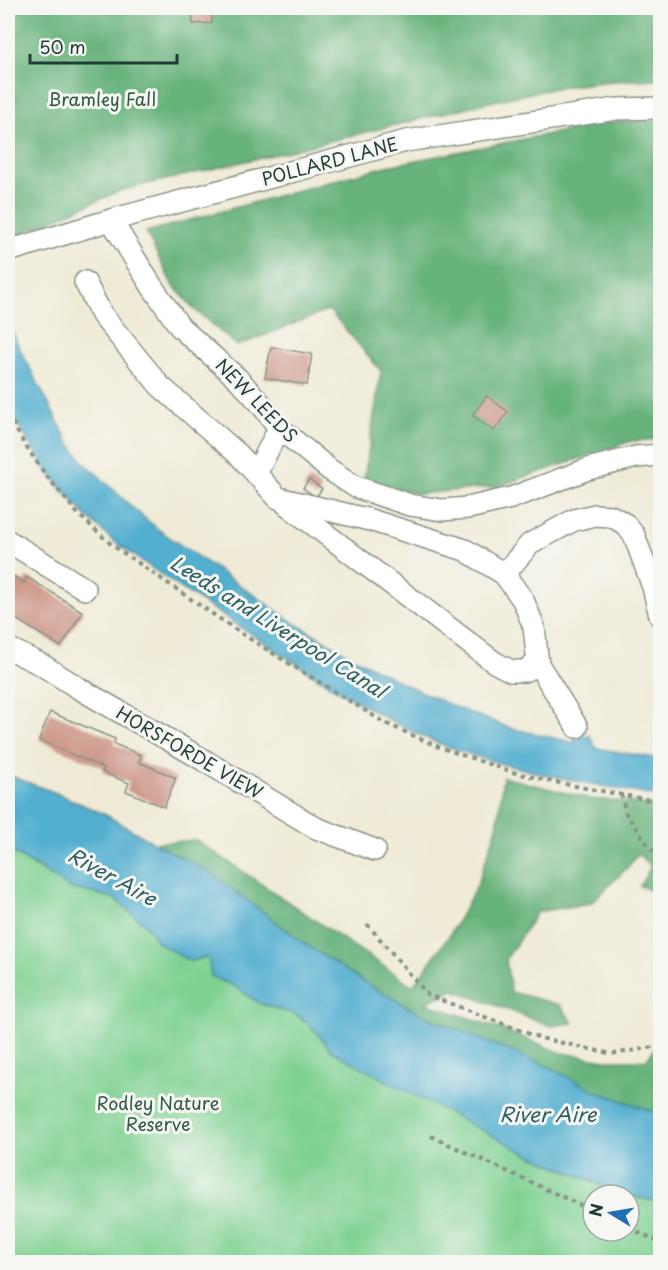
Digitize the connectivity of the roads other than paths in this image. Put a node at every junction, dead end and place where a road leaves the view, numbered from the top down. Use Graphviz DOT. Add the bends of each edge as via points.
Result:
graph roads {
  1 [pos="660,108"];
  2 [pos="111,220"];
  3 [pos="8,251"];
  4 [pos="85,282"];
  5 [pos="279,428"];
  6 [pos="660,455"];
  7 [pos="256,474"];
  8 [pos="278,498"];
  9 [pos="8,541"];
  10 [pos="504,574"];
  11 [pos="85,589"];
  12 [pos="660,616"];
  13 [pos="8,648"];
  14 [pos="538,664"];
  15 [pos="577,727"];
  16 [pos="375,850"];
  1 -- 2 [label="street, POLLARD LANE" via="616,109 406,141"];
  2 -- 3 [label="street, POLLARD LANE"];
  2 -- 5 [label="street, NEW LEEDS" via="180,327 238,379"];
  4 -- 7 [label="street" via="102,315 160,386"];
  5 -- 6 [label="street, NEW LEEDS" via="356,487 410,505 442,510 511,498 588,469"];
  5 -- 7 [label="street"];
  7 -- 8 [label="street"];
  8 -- 10 [label="street" via="369,520 465,550"];
  8 -- 14 [label="street" via="494,662 517,671"];
  9 -- 11 [label="street"];
  10 -- 12 [label="street" via="530,544 574,520 611,516 625,524 634,536"];
  10 -- 14 [label="street" via="523,600 534,627"];
  13 -- 16 [label="street, HORSFORDE VIEW" via="316,828"];
  14 -- 15 [label="street"];
}
